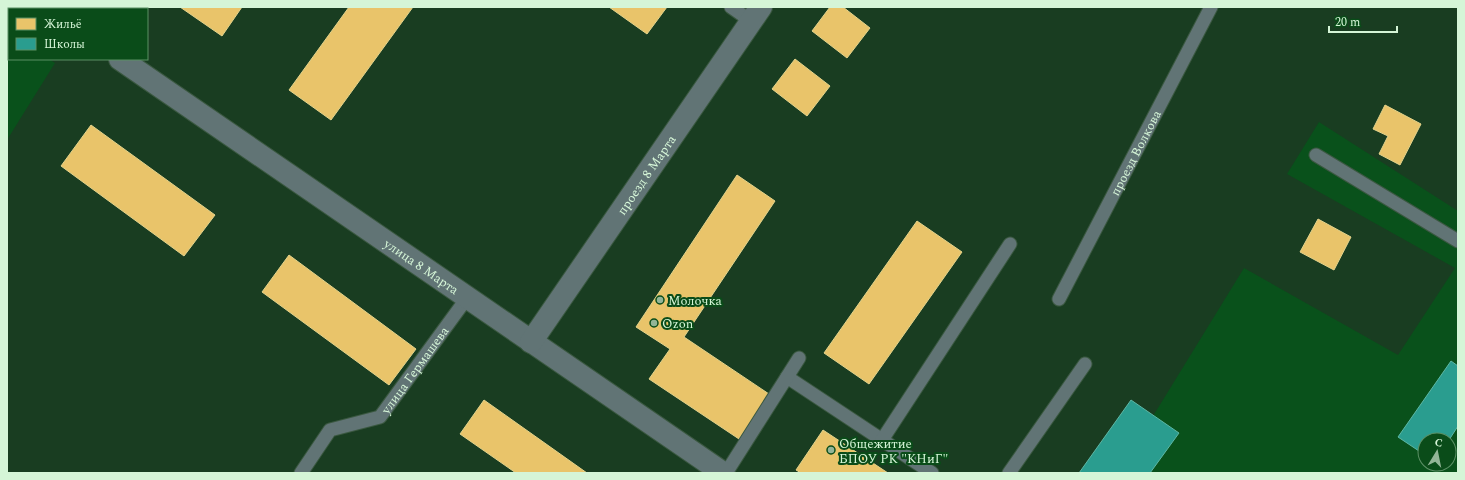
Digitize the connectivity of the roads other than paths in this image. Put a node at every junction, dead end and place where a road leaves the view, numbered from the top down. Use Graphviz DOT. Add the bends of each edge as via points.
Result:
graph roads {
  1 [pos="731,7"];
  2 [pos="1211,7"];
  3 [pos="756,14"];
  4 [pos="121,60"];
  5 [pos="1316,155"];
  6 [pos="1458,241"];
  7 [pos="1010,244"];
  8 [pos="467,298"];
  9 [pos="1059,299"];
  10 [pos="531,342"];
  11 [pos="799,358"];
  12 [pos="1085,364"];
  13 [pos="787,377"];
  14 [pos="882,440"];
  15 [pos="301,473"];
  16 [pos="723,473"];
  17 [pos="726,473"];
  18 [pos="932,473"];
  19 [pos="1010,473"];
  1 -- 3 [label="lane"];
  2 -- 9 [label="lane, проезд Волкова"];
  3 -- 10 [label="street, проезд 8 Марта"];
  4 -- 8 [label="street, улица 8 Марта"];
  5 -- 6 [label="lane"];
  7 -- 14 [label="lane"];
  8 -- 10 [label="street, улица 8 Марта"];
  8 -- 15 [label="lane, улица Гермашева" via="380,417 330,430"];
  10 -- 16 [label="street, улица 8 Марта"];
  11 -- 13 [label="lane"];
  12 -- 19 [label="lane"];
  13 -- 14 [label="lane"];
  13 -- 17 [label="lane"];
  14 -- 18 [label="lane"];
}
